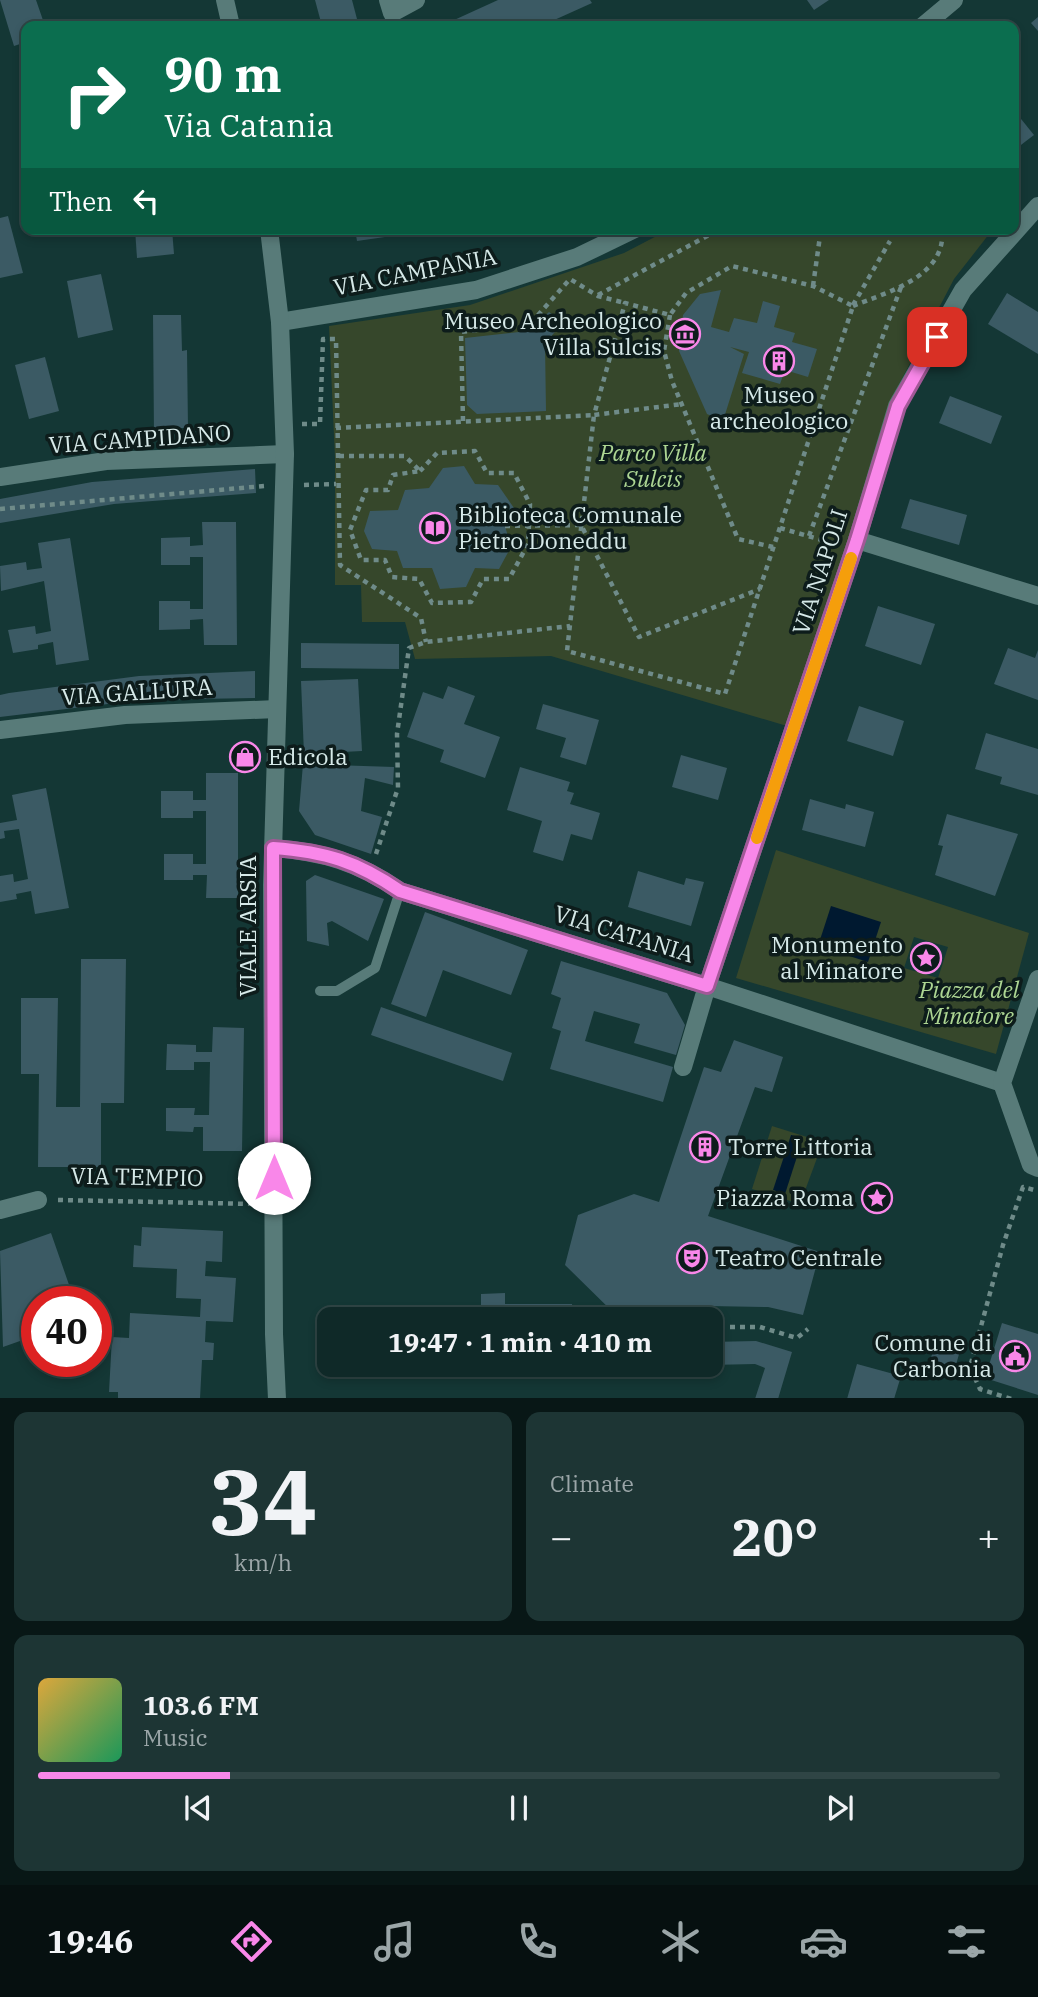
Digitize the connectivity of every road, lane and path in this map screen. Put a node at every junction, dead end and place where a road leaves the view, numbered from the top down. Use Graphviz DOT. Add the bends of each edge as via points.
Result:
graph roads {
  1 [pos="225,0"];
  2 [pos="388,0"];
  3 [pos="416,0"];
  4 [pos="954,0"];
  5 [pos="230,21"];
  6 [pos="929,21"];
  7 [pos="1038,206"];
  8 [pos="1019,227"];
  9 [pos="270,235"];
  10 [pos="623,235"];
  11 [pos="709,235"];
  12 [pos="820,235"];
  13 [pos="943,235"];
  14 [pos="1012,235"];
  15 [pos="890,241"];
  16 [pos="813,286"];
  17 [pos="901,286"];
  18 [pos="598,296"];
  19 [pos="625,303"];
  20 [pos="853,306"];
  21 [pos="670,315"];
  22 [pos="280,322"];
  23 [pos="682,404"];
  24 [pos="594,415"];
  25 [pos="463,421"];
  26 [pos="284,424"];
  27 [pos="336,428"];
  28 [pos="285,454"];
  29 [pos="339,456"];
  30 [pos="420,471"];
  31 [pos="0,477"];
  32 [pos="256,486"];
  33 [pos="0,509"];
  34 [pos="529,524"];
  35 [pos="581,525"];
  36 [pos="505,526"];
  37 [pos="780,528"];
  38 [pos="809,536"];
  39 [pos="855,545"];
  40 [pos="774,547"];
  41 [pos="760,589"];
  42 [pos="1038,596"];
  43 [pos="570,626"];
  44 [pos="426,642"];
  45 [pos="277,709"];
  46 [pos="0,730"];
  47 [pos="273,848"];
  48 [pos="370,871"];
  49 [pos="400,891"];
  50 [pos="1038,979"];
  51 [pos="707,986"];
  52 [pos="320,991"];
  53 [pos="683,1067"];
  54 [pos="1002,1083"];
  55 [pos="1038,1168"];
  56 [pos="1038,1191"];
  57 [pos="38,1200"];
  58 [pos="274,1204"];
  59 [pos="0,1210"];
  60 [pos="723,1327"];
  61 [pos="808,1329"];
  62 [pos="277,1398"];
  63 [pos="1011,1398"];
  1 -- 5 [label="street"];
  2 -- 3 [label="street" via="392,13"];
  4 -- 6 [label="street"];
  7 -- 8 [label="street, VIA NAPOLI"];
  9 -- 22 [label="street, VIALE ARSIA"];
  10 -- 22 [label="street, VIA CAMPANIA" via="577,257 476,290"];
  11 -- 18 [label="path"];
  12 -- 16 [label="path"];
  13 -- 17 [label="path" via="930,268"];
  14 -- 39 [label="street, VIA NAPOLI" via="963,290 898,406"];
  15 -- 20 [label="path"];
  16 -- 20 [label="path"];
  16 -- 21 [label="path" via="732,266 685,293"];
  17 -- 20 [label="path"];
  17 -- 38 [label="path"];
  18 -- 19 [label="path"];
  18 -- 25 [label="path" via="570,279 531,323 461,332"];
  19 -- 21 [label="path"];
  19 -- 24 [label="path"];
  20 -- 37 [label="path"];
  21 -- 23 [label="path" via="664,351"];
  22 -- 26 [label="street, VIALE ARSIA"];
  23 -- 24 [label="path"];
  23 -- 40 [label="path" via="738,539"];
  24 -- 25 [label="path"];
  24 -- 35 [label="path"];
  25 -- 27 [label="path"];
  26 -- 27 [label="path" via="320,424 323,339 336,339"];
  26 -- 28 [label="street, VIALE ARSIA"];
  27 -- 29 [label="path"];
  28 -- 31 [label="street, VIA CAMPIDANO" via="106,461"];
  28 -- 45 [label="street, VIALE ARSIA"];
  29 -- 30 [label="path" via="405,456"];
  29 -- 44 [label="path" via="340,565 421,618"];
  30 -- 34 [label="path" via="437,453 475,451 487,473 514,473 530,504"];
  30 -- 34 [label="path" via="393,475 388,489 366,490 350,530 361,559 384,560 392,578 419,579 432,603 471,601 483,579 509,579 528,544"];
  32 -- 33 [label="path"];
  34 -- 35 [label="path"];
  34 -- 36 [label="path"];
  35 -- 41 [label="path" via="639,637"];
  35 -- 43 [label="path"];
  37 -- 38 [label="path"];
  37 -- 40 [label="path"];
  38 -- 39 [label="path"];
  39 -- 42 [label="street"];
  39 -- 51 [label="street, VIA NAPOLI"];
  40 -- 41 [label="path"];
  41 -- 43 [label="path" via="725,694 567,651"];
  43 -- 44 [label="path"];
  44 -- 48 [label="path" via="409,648 397,734 398,788"];
  45 -- 46 [label="street, VIA GALLURA" via="125,715"];
  45 -- 47 [label="street, VIALE ARSIA"];
  47 -- 48 [label="street, VIA CATANIA" via="316,851"];
  47 -- 58 [label="street, VIALE ARSIA"];
  48 -- 49 [label="street, VIA CATANIA"];
  49 -- 51 [label="street, VIA CATANIA"];
  49 -- 52 [label="lane" via="375,968 337,991"];
  50 -- 54 [label="street"];
  51 -- 53 [label="street, VIA NAPOLI"];
  51 -- 54 [label="street, VIA CATANIA"];
  54 -- 55 [label="street" via="1031,1165"];
  56 -- 63 [label="path" via="1023,1187 970,1367 980,1389"];
  57 -- 58 [label="path, VIA TEMPIO"];
  57 -- 59 [label="street, VIA TEMPIO"];
  58 -- 62 [label="street, VIALE ARSIA"];
  60 -- 61 [label="path" via="760,1327 797,1338"];
}
